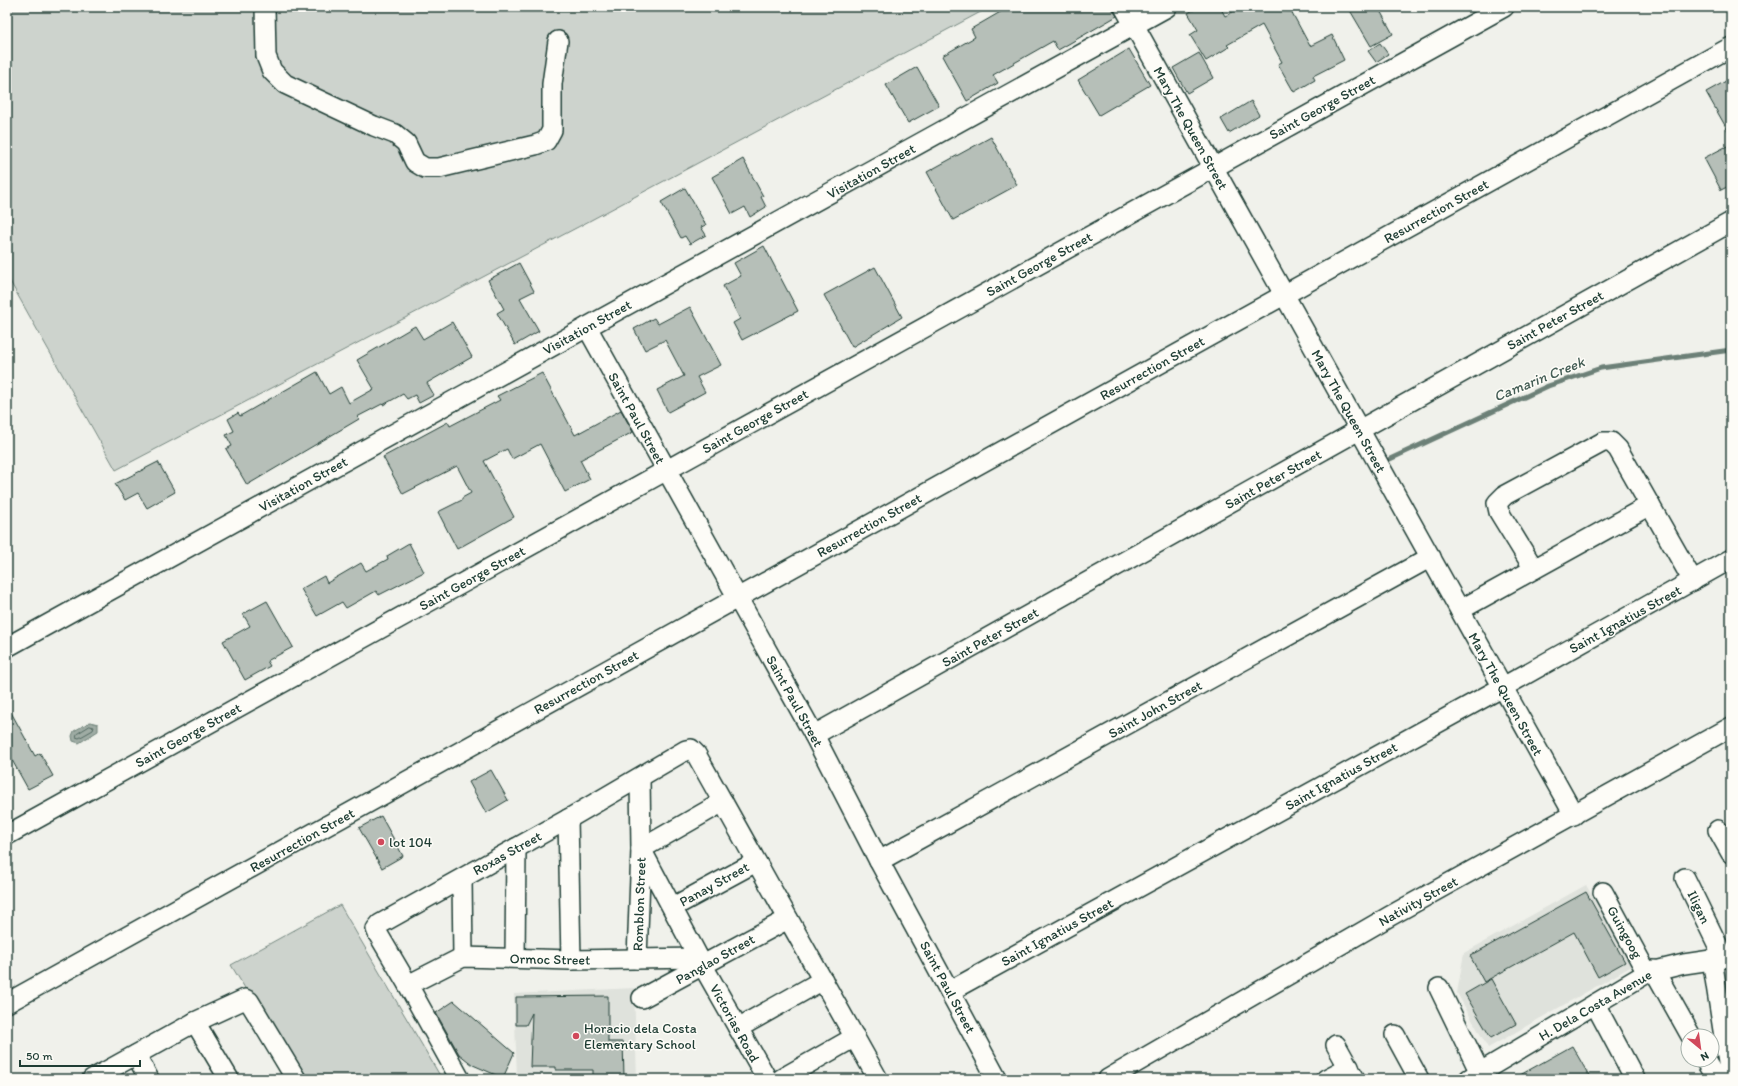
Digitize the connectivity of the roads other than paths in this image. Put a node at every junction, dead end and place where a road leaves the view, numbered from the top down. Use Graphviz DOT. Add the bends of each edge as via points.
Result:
graph roads {
  1 [pos="264,7"];
  2 [pos="1124,7"];
  3 [pos="1167,7"];
  4 [pos="1504,7"];
  5 [pos="1134,25"];
  6 [pos="558,41"];
  7 [pos="1731,47"];
  8 [pos="1213,168"];
  9 [pos="1731,222"];
  10 [pos="1284,295"];
  11 [pos="587,327"];
  12 [pos="1359,430"];
  13 [pos="666,470"];
  14 [pos="1650,505"];
  15 [pos="1431,558"];
  16 [pos="1731,560"];
  17 [pos="1534,569"];
  18 [pos="1693,581"];
  19 [pos="738,598"];
  20 [pos="1460,610"];
  21 [pos="7,648"];
  22 [pos="1503,687"];
  23 [pos="1731,727"];
  24 [pos="814,735"];
  25 [pos="640,778"];
  26 [pos="723,802"];
  27 [pos="1574,815"];
  28 [pos="568,819"];
  29 [pos="1718,830"];
  30 [pos="7,835"];
  31 [pos="516,848"];
  32 [pos="641,849"];
  33 [pos="1731,853"];
  34 [pos="879,861"];
  35 [pos="756,862"];
  36 [pos="1685,878"];
  37 [pos="462,879"];
  38 [pos="1602,892"];
  39 [pos="673,907"];
  40 [pos="788,919"];
  41 [pos="463,957"];
  42 [pos="515,958"];
  43 [pos="1723,958"];
  44 [pos="637,959"];
  45 [pos="571,960"];
  46 [pos="701,962"];
  47 [pos="1650,971"];
  48 [pos="822,980"];
  49 [pos="408,985"];
  50 [pos="1439,988"];
  51 [pos="950,991"];
  52 [pos="642,998"];
  53 [pos="7,1003"];
  54 [pos="1595,1004"];
  55 [pos="195,1022"];
  56 [pos="738,1028"];
  57 [pos="1686,1028"];
  58 [pos="1395,1036"];
  59 [pos="855,1037"];
  60 [pos="1336,1045"];
  61 [pos="136,1055"];
  62 [pos="1352,1073"];
  63 [pos="1722,1074"];
  64 [pos="1477,1077"];
  65 [pos="92,1079"];
  66 [pos="150,1079"];
  67 [pos="229,1079"];
  68 [pos="296,1079"];
  69 [pos="460,1079"];
  70 [pos="767,1079"];
  71 [pos="782,1079"];
  72 [pos="878,1079"];
  73 [pos="997,1079"];
  74 [pos="1108,1079"];
  75 [pos="1326,1079"];
  76 [pos="1419,1079"];
  77 [pos="1635,1079"];
  1 -- 6 [label="street" via="266,56 272,71 285,84 395,134 406,143 415,162 425,168 439,168 546,141 552,130 552,84"];
  2 -- 5 [label="street, Mary The Queen Street"];
  3 -- 5 [label="street, Visitation Street"];
  4 -- 8 [label="street, Saint George Street"];
  5 -- 8 [label="street, Mary The Queen Street"];
  5 -- 11 [label="street, Visitation Street"];
  7 -- 10 [label="street, Resurrection Street"];
  8 -- 10 [label="street, Mary The Queen Street"];
  8 -- 13 [label="street, Saint George Street"];
  9 -- 12 [label="street, Saint Peter Street"];
  10 -- 12 [label="street, Mary The Queen Street"];
  10 -- 19 [label="street, Resurrection Street"];
  11 -- 13 [label="street, Saint Paul Street"];
  11 -- 21 [label="street, Visitation Street"];
  12 -- 15 [label="street, Mary The Queen Street"];
  12 -- 24 [label="street, Saint Peter Street"];
  13 -- 19 [label="street, Saint Paul Street"];
  13 -- 30 [label="street, Saint George Street"];
  14 -- 17 [label="street"];
  14 -- 17 [label="street" via="1618,449 1611,442 1603,442 1505,495 1497,503 1499,512"];
  14 -- 18 [label="street"];
  15 -- 20 [label="street, Mary The Queen Street"];
  15 -- 34 [label="street, Saint John Street"];
  16 -- 18 [label="street, Saint Ignatius Street"];
  17 -- 20 [label="street"];
  18 -- 22 [label="street, Saint Ignatius Street"];
  19 -- 24 [label="street, Saint Paul Street"];
  19 -- 53 [label="street, Resurrection Street"];
  20 -- 22 [label="street, Mary The Queen Street"];
  22 -- 27 [label="street, Mary The Queen Street"];
  22 -- 51 [label="street, Saint Ignatius Street"];
  23 -- 27 [label="street, Nativity Street"];
  24 -- 34 [label="street, Saint Paul Street"];
  25 -- 26 [label="street, Roxas Street" via="691,749"];
  25 -- 28 [label="street, Roxas Street"];
  25 -- 32 [label="street, Romblon Street"];
  26 -- 32 [label="street"];
  26 -- 35 [label="street"];
  27 -- 74 [label="street, Nativity Street" via="1390,916"];
  28 -- 31 [label="street, Roxas Street"];
  28 -- 45 [label="street"];
  29 -- 33 [label="street"];
  31 -- 37 [label="street, Roxas Street"];
  31 -- 42 [label="street"];
  32 -- 39 [label="street, Victorias Road"];
  32 -- 44 [label="street, Romblon Street"];
  34 -- 51 [label="street, Saint Paul Street"];
  35 -- 39 [label="street, Panay Street"];
  35 -- 40 [label="street"];
  36 -- 43 [label="street, Iligan"];
  37 -- 41 [label="street"];
  37 -- 49 [label="street, Roxas Street" via="380,924 376,929"];
  38 -- 47 [label="street, Guingoog"];
  39 -- 46 [label="street, Victorias Road"];
  40 -- 46 [label="street, Panglao Street"];
  40 -- 48 [label="street"];
  41 -- 42 [label="street, Ormoc Street"];
  41 -- 49 [label="street, Ormoc Street"];
  42 -- 45 [label="street, Ormoc Street"];
  43 -- 47 [label="street, H. Dela Costa Avenue"];
  43 -- 63 [label="street, Iligan"];
  44 -- 45 [label="street, Ormoc Street"];
  44 -- 46 [label="street, Ormoc Street"];
  46 -- 52 [label="street, Panglao Street"];
  46 -- 56 [label="street, Victorias Road"];
  47 -- 54 [label="street, H. Dela Costa Avenue"];
  47 -- 57 [label="street, Guingoog"];
  48 -- 56 [label="street"];
  48 -- 59 [label="street"];
  49 -- 69 [label="street"];
  50 -- 64 [label="street"];
  51 -- 73 [label="street, Saint Paul Street"];
  54 -- 64 [label="street, H. Dela Costa Avenue"];
  54 -- 77 [label="street"];
  55 -- 61 [label="street"];
  55 -- 67 [label="street"];
  55 -- 68 [label="street" via="245,999 249,1001"];
  56 -- 70 [label="street, Victorias Road"];
  58 -- 76 [label="street"];
  59 -- 71 [label="street"];
  59 -- 72 [label="street"];
  60 -- 62 [label="street"];
  61 -- 65 [label="street"];
  61 -- 66 [label="street"];
  62 -- 75 [label="street"];
}
